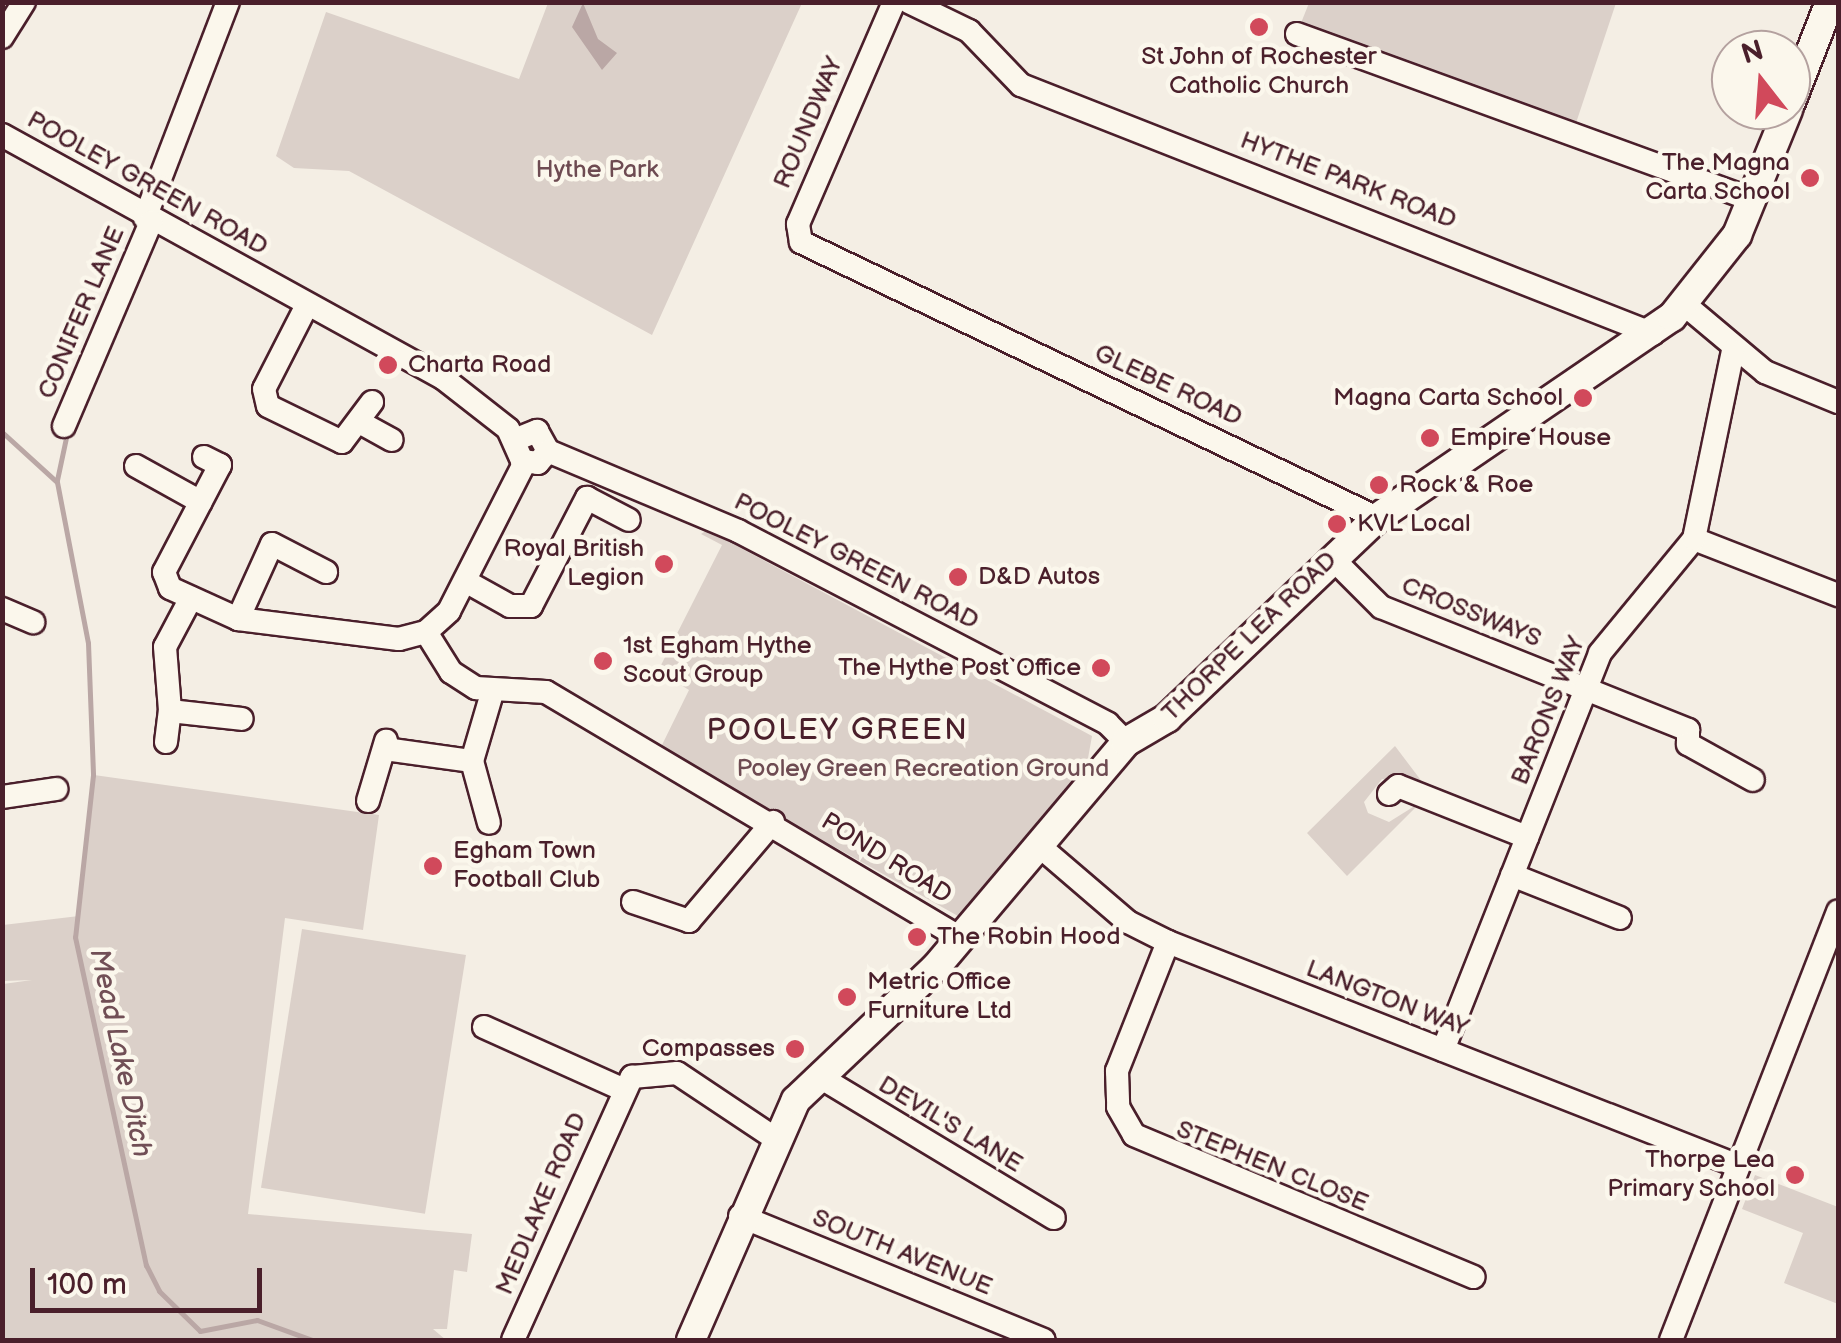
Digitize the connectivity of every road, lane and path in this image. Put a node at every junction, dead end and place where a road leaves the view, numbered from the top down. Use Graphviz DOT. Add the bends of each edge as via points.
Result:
graph roads {
  1 [pos="24,2"];
  2 [pos="228,2"];
  3 [pos="894,2"];
  4 [pos="910,2"];
  5 [pos="1830,2"];
  6 [pos="1297,34"];
  7 [pos="2,37"];
  8 [pos="1811,51"];
  9 [pos="1780,130"];
  10 [pos="2,135"];
  11 [pos="1753,200"];
  12 [pos="148,220"];
  13 [pos="307,304"];
  14 [pos="1684,304"];
  15 [pos="934,308"];
  16 [pos="1653,334"];
  17 [pos="1734,351"];
  18 [pos="372,402"];
  19 [pos="1838,402"];
  20 [pos="361,423"];
  21 [pos="64,426"];
  22 [pos="517,439"];
  23 [pos="392,440"];
  24 [pos="548,451"];
  25 [pos="204,457"];
  26 [pos="524,462"];
  27 [pos="136,466"];
  28 [pos="566,487"];
  29 [pos="587,498"];
  30 [pos="201,502"];
  31 [pos="1376,518"];
  32 [pos="628,520"];
  33 [pos="1694,538"];
  34 [pos="1332,558"];
  35 [pos="326,572"];
  36 [pos="468,582"];
  37 [pos="1838,595"];
  38 [pos="191,598"];
  39 [pos="2,609"];
  40 [pos="238,619"];
  41 [pos="33,622"];
  42 [pos="426,632"];
  43 [pos="1586,688"];
  44 [pos="492,693"];
  45 [pos="170,711"];
  46 [pos="242,719"];
  47 [pos="166,742"];
  48 [pos="1126,742"];
  49 [pos="472,760"];
  50 [pos="1753,780"];
  51 [pos="56,788"];
  52 [pos="1389,794"];
  53 [pos="2,797"];
  54 [pos="368,801"];
  55 [pos="773,822"];
  56 [pos="489,823"];
  57 [pos="1527,837"];
  58 [pos="1037,844"];
  59 [pos="1512,875"];
  60 [pos="633,902"];
  61 [pos="1838,911"];
  62 [pos="1620,918"];
  63 [pos="961,938"];
  64 [pos="1168,942"];
  65 [pos="484,1027"];
  66 [pos="1443,1050"];
  67 [pos="820,1077"];
  68 [pos="622,1089"];
  69 [pos="773,1137"];
  70 [pos="1738,1166"];
  71 [pos="740,1216"];
  72 [pos="1054,1218"];
  73 [pos="1474,1278"];
  74 [pos="1675,1339"];
  75 [pos="513,1340"];
  76 [pos="691,1340"];
  77 [pos="1044,1340"];
  1 -- 7 [label="street"];
  2 -- 12 [label="street, CONIFER LANE"];
  3 -- 15 [label="street, ROUNDWAY" via="798,236"];
  4 -- 16 [label="street, HYTHE PARK ROAD" via="969,31 1021,85"];
  5 -- 8 [label="main road"];
  6 -- 11 [label="street"];
  9 -- 11 [label="main road, THORPE LEA ROAD"];
  10 -- 12 [label="street, POOLEY GREEN ROAD"];
  11 -- 14 [label="main road, THORPE LEA ROAD"];
  12 -- 13 [label="street, POOLEY GREEN ROAD"];
  12 -- 21 [label="street, CONIFER LANE"];
  13 -- 20 [label="street" via="264,397 333,440 350,438"];
  13 -- 22 [label="street, POOLEY GREEN ROAD" via="443,378"];
  14 -- 16 [label="main road, THORPE LEA ROAD"];
  14 -- 17 [label="street"];
  15 -- 31 [label="street, GLEBE ROAD"];
  16 -- 31 [label="main road, THORPE LEA ROAD"];
  17 -- 19 [label="street"];
  17 -- 33 [label="street, BARONS WAY"];
  18 -- 20 [label="street"];
  20 -- 23 [label="street"];
  22 -- 24 [label="street, POOLEY GREEN ROAD" via="537,431"];
  22 -- 26 [label="street"];
  24 -- 26 [label="street"];
  24 -- 48 [label="street, POOLEY GREEN ROAD" via="738,531 1108,724"];
  25 -- 30 [label="street" via="220,466"];
  26 -- 36 [label="street"];
  27 -- 30 [label="street"];
  28 -- 29 [label="street"];
  29 -- 32 [label="street"];
  29 -- 36 [label="street" via="530,606 510,606"];
  30 -- 38 [label="street" via="164,572 170,588"];
  31 -- 34 [label="main road, THORPE LEA ROAD"];
  33 -- 37 [label="street"];
  33 -- 43 [label="street, BARONS WAY" via="1663,586 1614,628"];
  34 -- 43 [label="street, CROSSWAYS" via="1392,612"];
  34 -- 48 [label="main road, THORPE LEA ROAD" via="1167,718"];
  35 -- 40 [label="street" via="262,538"];
  36 -- 42 [label="street"];
  38 -- 40 [label="street"];
  38 -- 45 [label="street" via="165,647"];
  39 -- 41 [label="street"];
  40 -- 42 [label="street" via="399,639"];
  42 -- 44 [label="street" via="451,672"];
  43 -- 50 [label="street, CROSSWAYS" via="1688,730 1688,744"];
  43 -- 57 [label="street, BARONS WAY"];
  44 -- 49 [label="street"];
  44 -- 55 [label="street, POND ROAD" via="546,692"];
  45 -- 46 [label="street"];
  45 -- 47 [label="street"];
  48 -- 58 [label="main road, THORPE LEA ROAD"];
  49 -- 54 [label="street" via="386,744"];
  49 -- 56 [label="street"];
  51 -- 53 [label="street"];
  52 -- 57 [label="street" via="1398,786"];
  55 -- 60 [label="street" via="689,921"];
  55 -- 63 [label="street, POND ROAD"];
  57 -- 59 [label="street, BARONS WAY"];
  58 -- 63 [label="main road, THORPE LEA ROAD"];
  58 -- 64 [label="street, LANGTON WAY" via="1128,922"];
  59 -- 62 [label="street"];
  59 -- 66 [label="street, BARONS WAY"];
  61 -- 70 [label="street"];
  63 -- 67 [label="main road, THORPE LEA ROAD"];
  64 -- 66 [label="street, LANGTON WAY"];
  64 -- 73 [label="street, STEPHEN CLOSE" via="1117,1071 1118,1106 1134,1136"];
  65 -- 68 [label="street"];
  66 -- 70 [label="street, LANGTON WAY"];
  67 -- 69 [label="main road, THORPE LEA ROAD"];
  67 -- 72 [label="street, DEVIL'S LANE"];
  68 -- 69 [label="street" via="650,1070 676,1073"];
  68 -- 75 [label="street, MEDLAKE ROAD"];
  69 -- 71 [label="main road, THORPE LEA ROAD"];
  70 -- 74 [label="street"];
  71 -- 76 [label="main road, THORPE LEA ROAD"];
  71 -- 77 [label="street, SOUTH AVENUE"];
}
